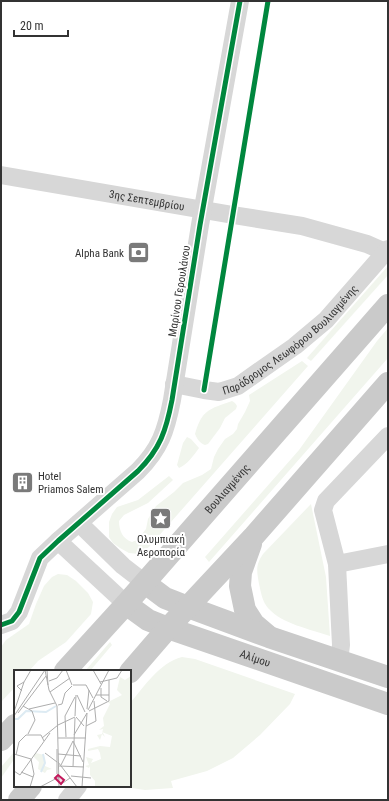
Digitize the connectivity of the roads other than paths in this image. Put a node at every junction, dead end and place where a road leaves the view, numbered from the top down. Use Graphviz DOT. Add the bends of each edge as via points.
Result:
graph roads {
  1 [pos="240,1"];
  2 [pos="1,175"];
  3 [pos="203,210"];
  4 [pos="387,251"];
  5 [pos="388,305"];
  6 [pos="388,383"];
  7 [pos="174,384"];
  8 [pos="388,436"];
  9 [pos="79,523"];
  10 [pos="254,536"];
  11 [pos="58,541"];
  12 [pos="388,554"];
  13 [pos="337,564"];
  14 [pos="145,583"];
  15 [pos="126,604"];
  16 [pos="188,607"];
  17 [pos="1,625"];
  18 [pos="168,628"];
  19 [pos="269,637"];
  20 [pos="339,661"];
  21 [pos="66,670"];
  22 [pos="131,671"];
  23 [pos="388,677"];
  24 [pos="388,704"];
  25 [pos="14,726"];
  26 [pos="1,740"];
  27 [pos="30,787"];
  28 [pos="77,787"];
  29 [pos="19,800"];
  30 [pos="67,800"];
  1 -- 3 [label="street, Μαρίνου Γερουλάνου"];
  2 -- 3 [label="street, 3ης Σεπτεμβρίου"];
  3 -- 4 [label="street, 3ης Σεπτεμβρίου" via="302,226"];
  3 -- 7 [label="street, Μαρίνου Γερουλάνου"];
  4 -- 7 [label="street, Παράδρομος Λεωφόρου Βουλιαγμένης" via="326,320 295,346 238,386 219,392"];
  5 -- 14 [label="main road, Βουλιαγμένης"];
  6 -- 10 [label="main road"];
  7 -- 9 [label="street, Μαρίνου Γερουλάνου" via="167,426 151,459"];
  8 -- 13 [label="street" via="326,501 324,510"];
  9 -- 11 [label="street, Μαρίνου Γερουλάνου"];
  9 -- 14 [label="street" via="123,566"];
  10 -- 16 [label="main road"];
  10 -- 19 [label="main road" via="241,572 240,586 246,610 254,624"];
  11 -- 15 [label="street"];
  11 -- 17 [label="street" via="40,558 16,617"];
  12 -- 13 [label="street"];
  13 -- 20 [label="street" via="341,645"];
  14 -- 15 [label="main road, Βουλιαγμένης"];
  14 -- 16 [label="main road" via="166,598"];
  15 -- 18 [label="main road, Αλίμου" via="148,620"];
  15 -- 21 [label="main road, Βουλιαγμένης"];
  16 -- 18 [label="main road"];
  16 -- 19 [label="main road"];
  18 -- 22 [label="main road"];
  18 -- 24 [label="main road, Αλίμου"];
  19 -- 20 [label="main road"];
  20 -- 23 [label="main road"];
  25 -- 26 [label="main road"];
  27 -- 29 [label="main road"];
  28 -- 30 [label="street"];
}
